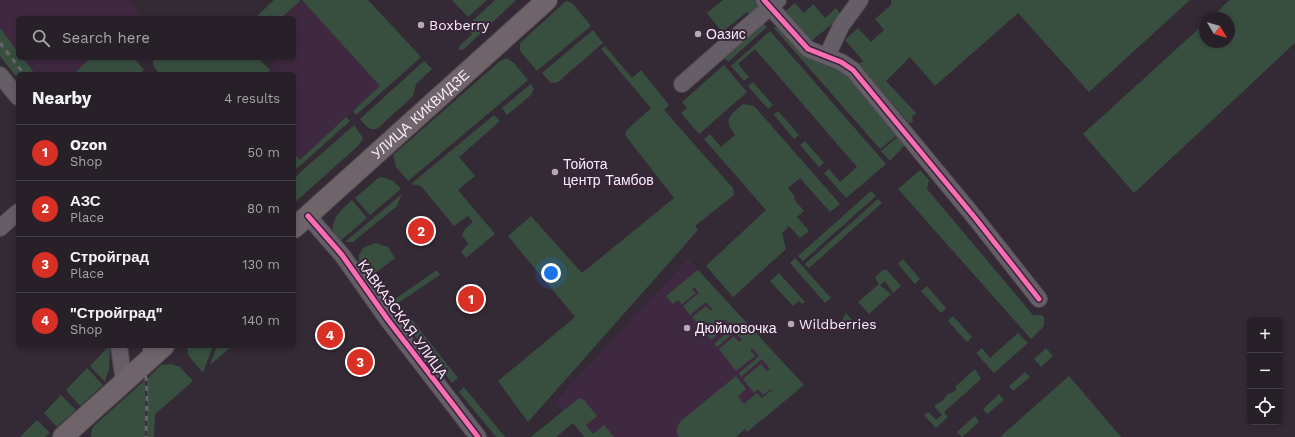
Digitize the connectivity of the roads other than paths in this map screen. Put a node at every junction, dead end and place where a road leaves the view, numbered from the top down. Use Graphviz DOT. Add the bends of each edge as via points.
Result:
graph roads {
  1 [pos="547,0"];
  2 [pos="860,0"];
  3 [pos="771,2"];
  4 [pos="827,56"];
  5 [pos="0,76"];
  6 [pos="682,84"];
  7 [pos="16,95"];
  8 [pos="16,214"];
  9 [pos="301,222"];
  10 [pos="0,228"];
  11 [pos="1039,299"];
  12 [pos="119,348"];
  13 [pos="162,348"];
  14 [pos="124,383"];
  15 [pos="67,436"];
  16 [pos="478,437"];
  1 -- 9 [label="main road, УЛИЦА КИКВИДЗЕ"];
  2 -- 4 [label="street" via="841,26"];
  3 -- 4 [label="street" via="803,45"];
  3 -- 6 [label="street"];
  4 -- 11 [label="street" via="853,70 981,224"];
  5 -- 7 [label="street"];
  8 -- 10 [label="street"];
  9 -- 16 [label="street, КАВКАЗСКАЯ УЛИЦА" via="342,255 388,320"];
  12 -- 14 [label="street"];
  13 -- 14 [label="main road"];
  14 -- 15 [label="main road"];
}
